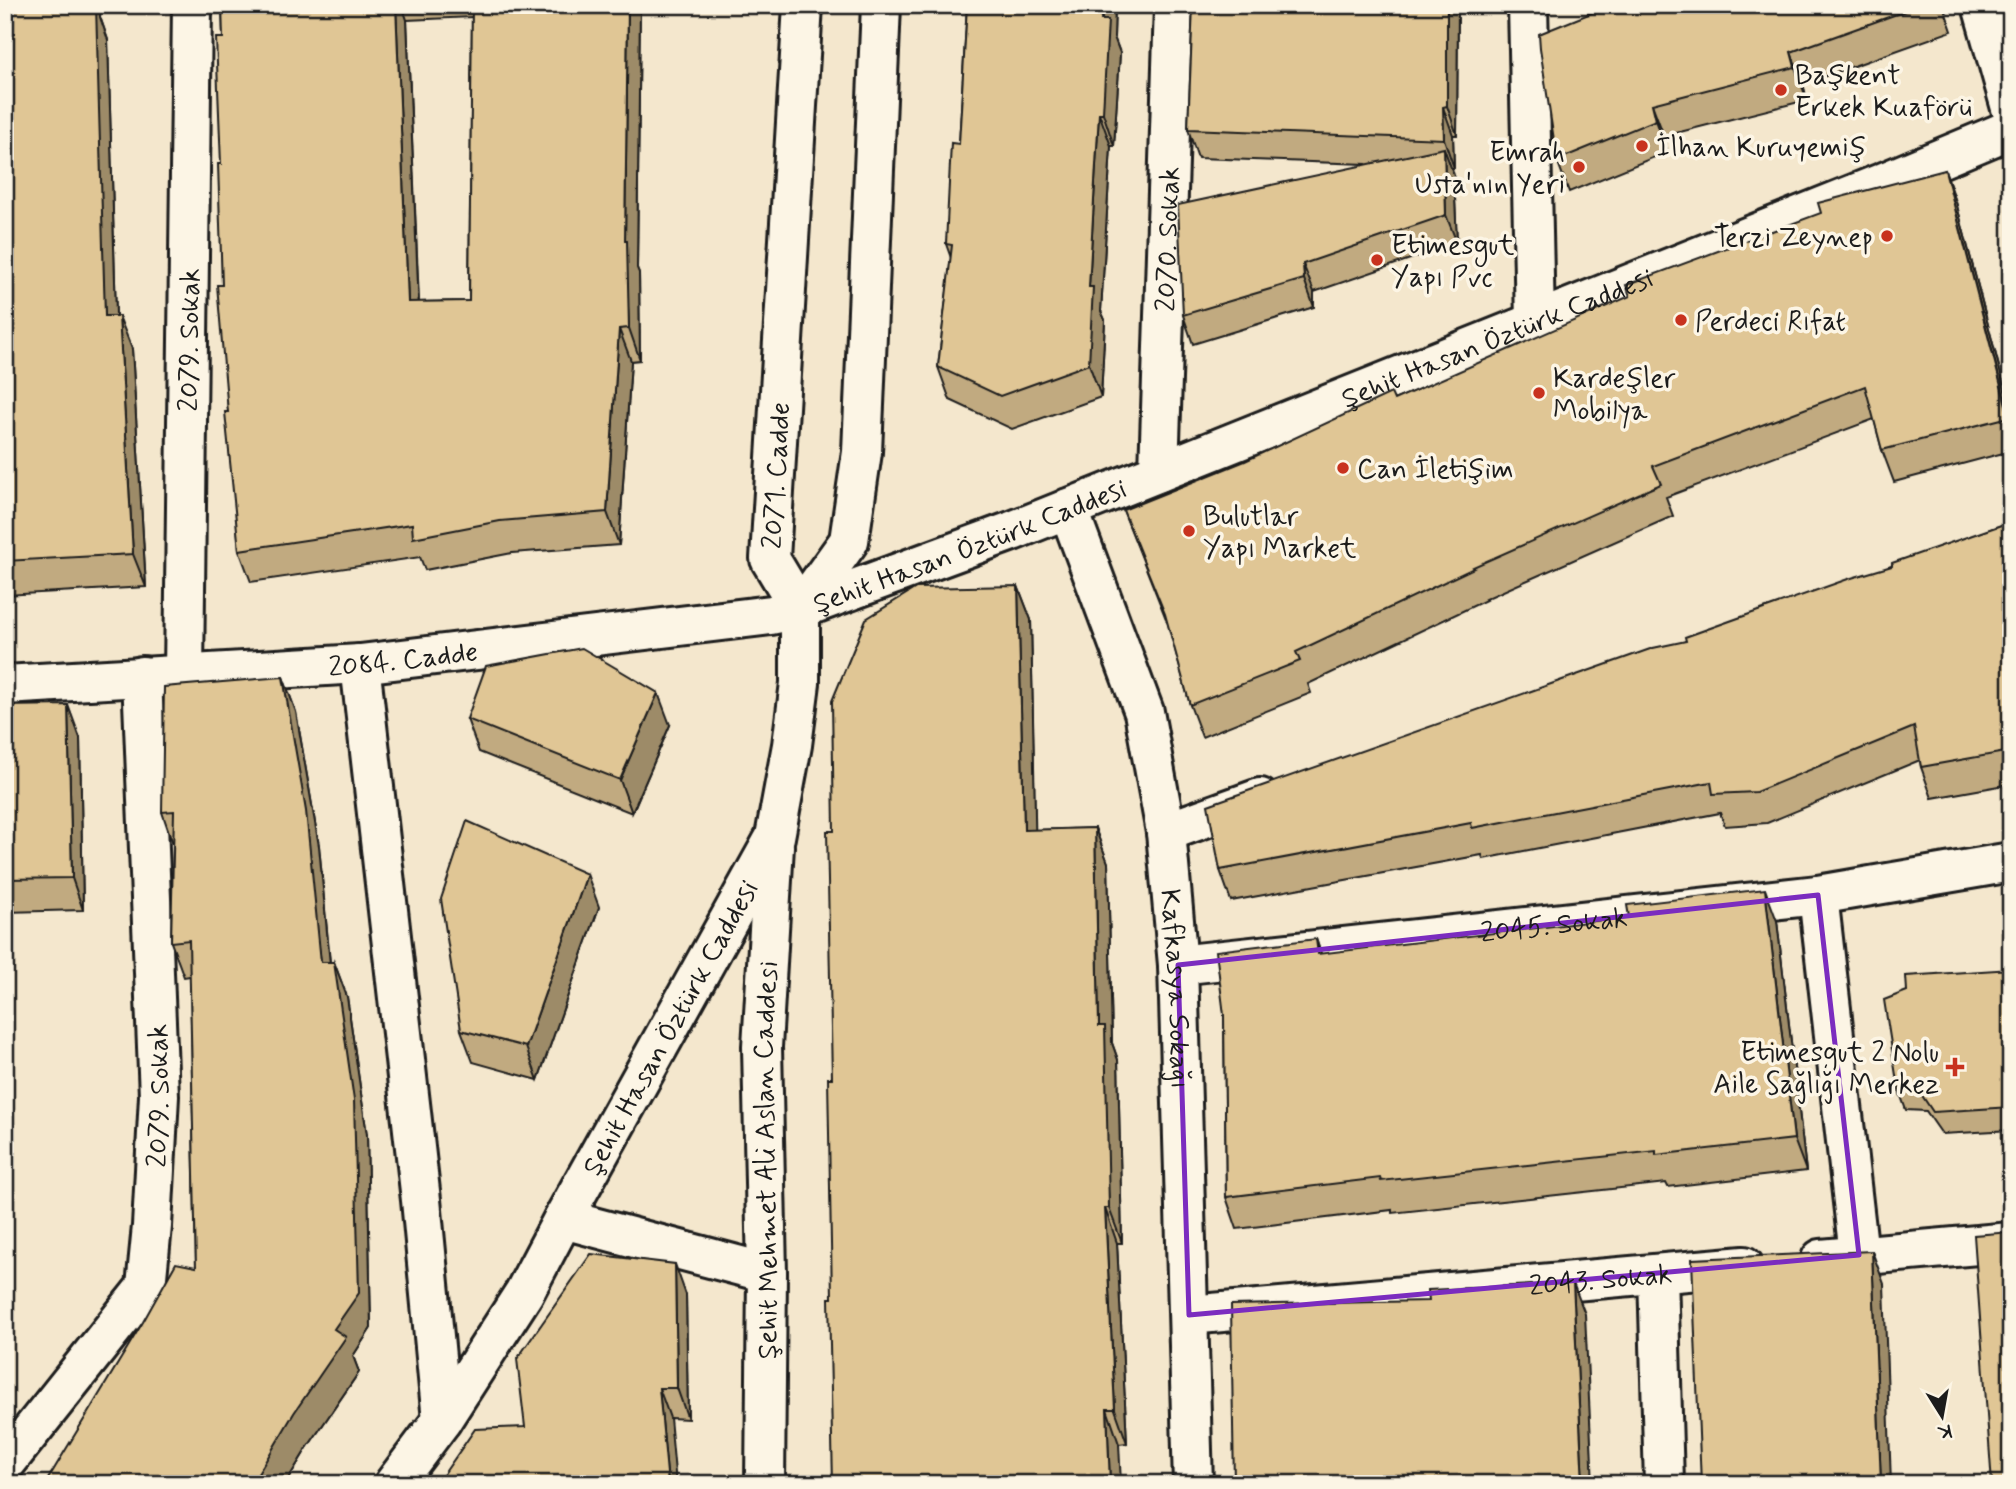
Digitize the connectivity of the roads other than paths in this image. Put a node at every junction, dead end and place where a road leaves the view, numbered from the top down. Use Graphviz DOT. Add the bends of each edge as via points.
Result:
graph roads {
  1 [pos="192,5"];
  2 [pos="803,5"];
  3 [pos="881,5"];
  4 [pos="1174,5"];
  5 [pos="1528,5"];
  6 [pos="1982,5"];
  7 [pos="2011,108"];
  8 [pos="2011,128"];
  9 [pos="1535,321"];
  10 [pos="1159,472"];
  11 [pos="1068,508"];
  12 [pos="800,609"];
  13 [pos="360,664"];
  14 [pos="184,674"];
  15 [pos="142,677"];
  16 [pos="5,685"];
  17 [pos="1296,786"];
  18 [pos="1166,832"];
  19 [pos="775,837"];
  20 [pos="2011,862"];
  21 [pos="1818,895"];
  22 [pos="1178,965"];
  23 [pos="563,1219"];
  24 [pos="2011,1242"];
  25 [pos="1859,1255"];
  26 [pos="767,1273"];
  27 [pos="1658,1274"];
  28 [pos="1189,1315"];
  29 [pos="442,1420"];
  30 [pos="5,1464"];
  31 [pos="394,1484"];
  32 [pos="765,1484"];
  33 [pos="1193,1484"];
  34 [pos="1664,1484"];
  1 -- 14 [label="street, 2079. Sokak"];
  2 -- 12 [label="street, 2071. Cadde" via="770,559"];
  3 -- 12 [label="street" via="862,452 849,541"];
  4 -- 10 [label="street, 2070. Sokak"];
  5 -- 9 [label="street"];
  6 -- 7 [label="street"];
  8 -- 9 [label="street, Şehit Hasan Öztürk Caddesi"];
  9 -- 10 [label="street, Şehit Hasan Öztürk Caddesi"];
  10 -- 11 [label="street, Şehit Hasan Öztürk Caddesi"];
  11 -- 12 [label="street, Şehit Hasan Öztürk Caddesi"];
  11 -- 18 [label="street, Kafkasya Sokağı" via="1144,712"];
  12 -- 13 [label="street, 2084. Cadde"];
  12 -- 19 [label="street, Şehit Hasan Öztürk Caddesi" via="800,683"];
  13 -- 14 [label="street, 2084. Cadde"];
  13 -- 29 [label="street"];
  14 -- 15 [label="street, 2084. Cadde"];
  15 -- 16 [label="street, 2084. Cadde"];
  15 -- 30 [label="street, 2079. Sokak" via="159,1096 146,1287"];
  17 -- 18 [label="street"];
  18 -- 22 [label="street, Kafkasya Sokağı"];
  19 -- 23 [label="street, Şehit Hasan Öztürk Caddesi"];
  19 -- 26 [label="street, Şehit Mehmet Ali Aslan Caddesi" via="762,1047"];
  20 -- 21 [label="street, 2045. Sokak"];
  21 -- 22 [label="street, 2045. Sokak"];
  21 -- 25 [label="street"];
  22 -- 28 [label="street, Kafkasya Sokağı"];
  23 -- 26 [label="street"];
  23 -- 29 [label="street, Şehit Hasan Öztürk Caddesi" via="524,1293"];
  24 -- 25 [label="street, 2043. Sokak"];
  25 -- 27 [label="street, 2043. Sokak"];
  26 -- 32 [label="street, Şehit Mehmet Ali Aslan Caddesi"];
  27 -- 28 [label="street, 2043. Sokak"];
  27 -- 34 [label="street"];
  28 -- 33 [label="street, Kafkasya Sokağı"];
  29 -- 31 [label="street, Şehit Hasan Öztürk Caddesi"];
}
